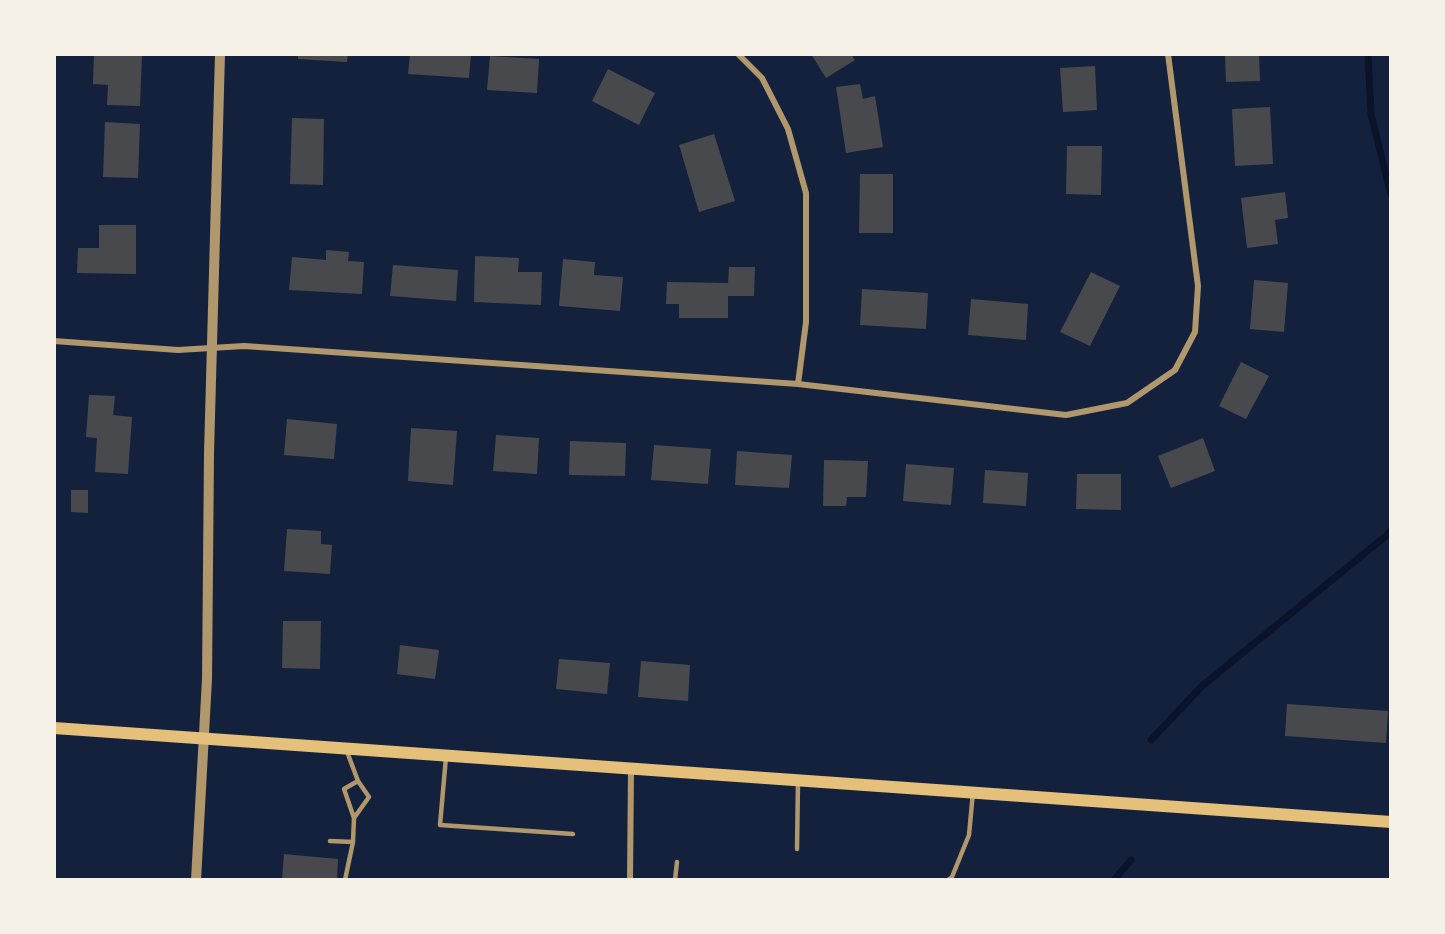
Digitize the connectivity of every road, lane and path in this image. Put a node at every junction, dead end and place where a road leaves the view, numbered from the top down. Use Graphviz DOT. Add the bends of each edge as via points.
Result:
graph roads {
  1 [pos="220,54"];
  2 [pos="738,54"];
  3 [pos="1168,54"];
  4 [pos="54,341"];
  5 [pos="212,348"];
  6 [pos="798,384"];
  7 [pos="54,728"];
  8 [pos="204,739"];
  9 [pos="346,749"];
  10 [pos="446,756"];
  11 [pos="631,770"];
  12 [pos="358,781"];
  13 [pos="798,781"];
  14 [pos="973,792"];
  15 [pos="354,818"];
  16 [pos="1391,822"];
  17 [pos="573,834"];
  18 [pos="330,841"];
  19 [pos="353,842"];
  20 [pos="797,849"];
  21 [pos="676,862"];
  22 [pos="196,880"];
  23 [pos="345,880"];
  24 [pos="630,880"];
  25 [pos="675,880"];
  26 [pos="948,880"];
  1 -- 5 [label="street"];
  2 -- 6 [label="street" via="762,78 788,129 806,194 806,322"];
  3 -- 6 [label="street" via="1198,286 1195,332 1175,370 1127,403 1066,415"];
  4 -- 5 [label="street" via="178,350"];
  5 -- 6 [label="street" via="244,346"];
  5 -- 8 [label="street"];
  7 -- 8 [label="main road"];
  8 -- 9 [label="main road"];
  8 -- 22 [label="street"];
  9 -- 10 [label="main road"];
  9 -- 12 [label="lane"];
  10 -- 11 [label="main road"];
  10 -- 17 [label="lane" via="440,825"];
  11 -- 13 [label="main road"];
  11 -- 24 [label="street"];
  12 -- 15 [label="lane" via="369,797"];
  12 -- 15 [label="lane" via="344,789"];
  13 -- 14 [label="main road"];
  13 -- 20 [label="lane"];
  14 -- 16 [label="main road"];
  14 -- 26 [label="lane" via="969,835"];
  15 -- 19 [label="lane"];
  18 -- 19 [label="lane"];
  19 -- 23 [label="lane"];
  21 -- 25 [label="lane"];
}
